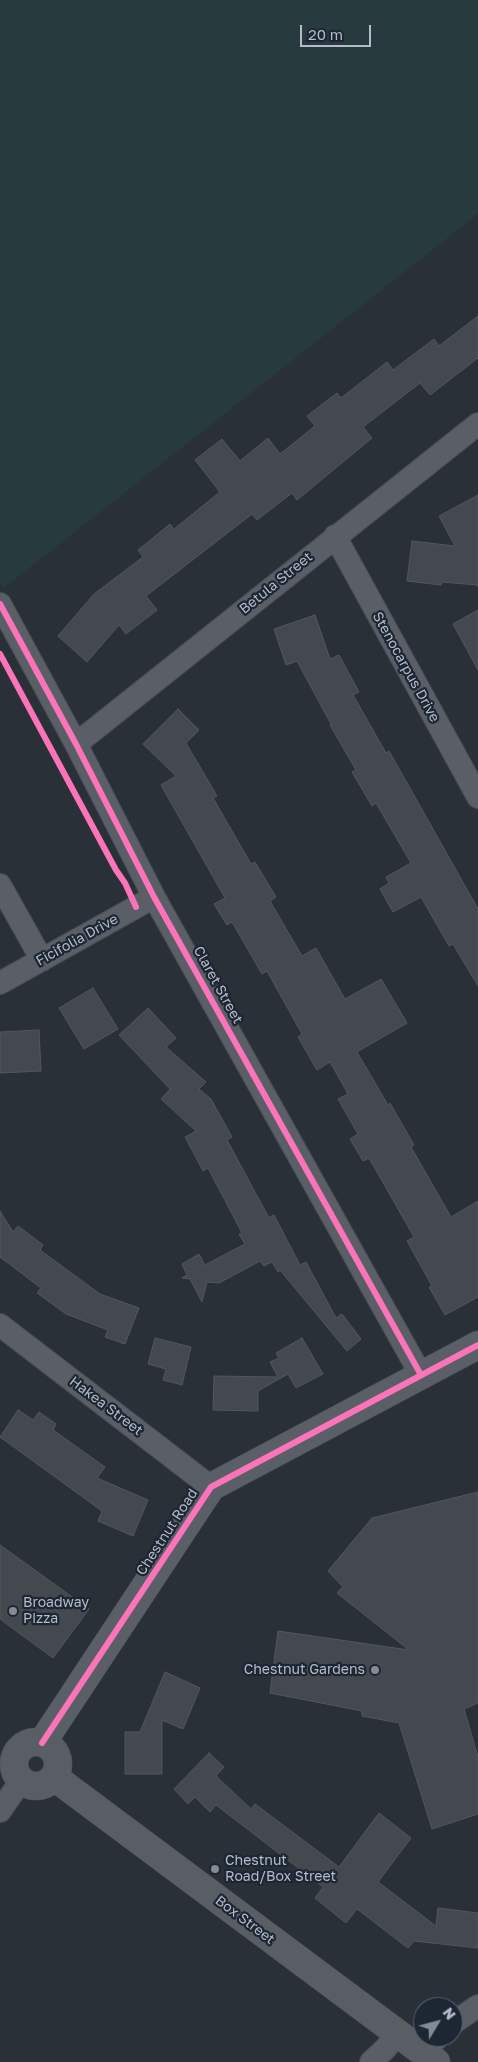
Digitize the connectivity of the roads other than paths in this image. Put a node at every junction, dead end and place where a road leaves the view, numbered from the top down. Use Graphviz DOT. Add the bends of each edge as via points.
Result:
graph roads {
  1 [pos="478,424"];
  2 [pos="335,536"];
  3 [pos="0,604"];
  4 [pos="76,744"];
  5 [pos="478,797"];
  6 [pos="0,885"];
  7 [pos="154,896"];
  8 [pos="42,960"];
  9 [pos="0,984"];
  10 [pos="0,1325"];
  11 [pos="478,1344"];
  12 [pos="421,1375"];
  13 [pos="212,1487"];
  14 [pos="20,1745"];
  15 [pos="54,1777"];
  16 [pos="22,1781"];
  17 [pos="0,1811"];
  18 [pos="478,2006"];
  19 [pos="463,2016"];
  20 [pos="397,2034"];
  21 [pos="432,2050"];
  22 [pos="371,2062"];
  1 -- 2 [label="street, Betula Street"];
  2 -- 4 [label="street, Betula Street"];
  2 -- 5 [label="street, Stenocarpus Drive"];
  3 -- 4 [label="street, Claret Street"];
  4 -- 7 [label="street, Claret Street"];
  6 -- 8 [label="street"];
  7 -- 8 [label="street, Ficifolia Drive"];
  7 -- 12 [label="street, Claret Street"];
  8 -- 9 [label="street, Ficifolia Drive"];
  10 -- 13 [label="street, Hakea Street"];
  11 -- 12 [label="street, Chestnut Road"];
  12 -- 13 [label="street, Chestnut Road"];
  13 -- 14 [label="street, Chestnut Road"];
  14 -- 15 [label="main road" via="49,1746 58,1759"];
  14 -- 16 [label="main road" via="14,1768"];
  15 -- 16 [label="main road" via="42,1786"];
  15 -- 20 [label="main road, Box Street"];
  16 -- 17 [label="street"];
  18 -- 19 [label="street"];
  20 -- 21 [label="main road, Box Street"];
  20 -- 22 [label="street"];
}
